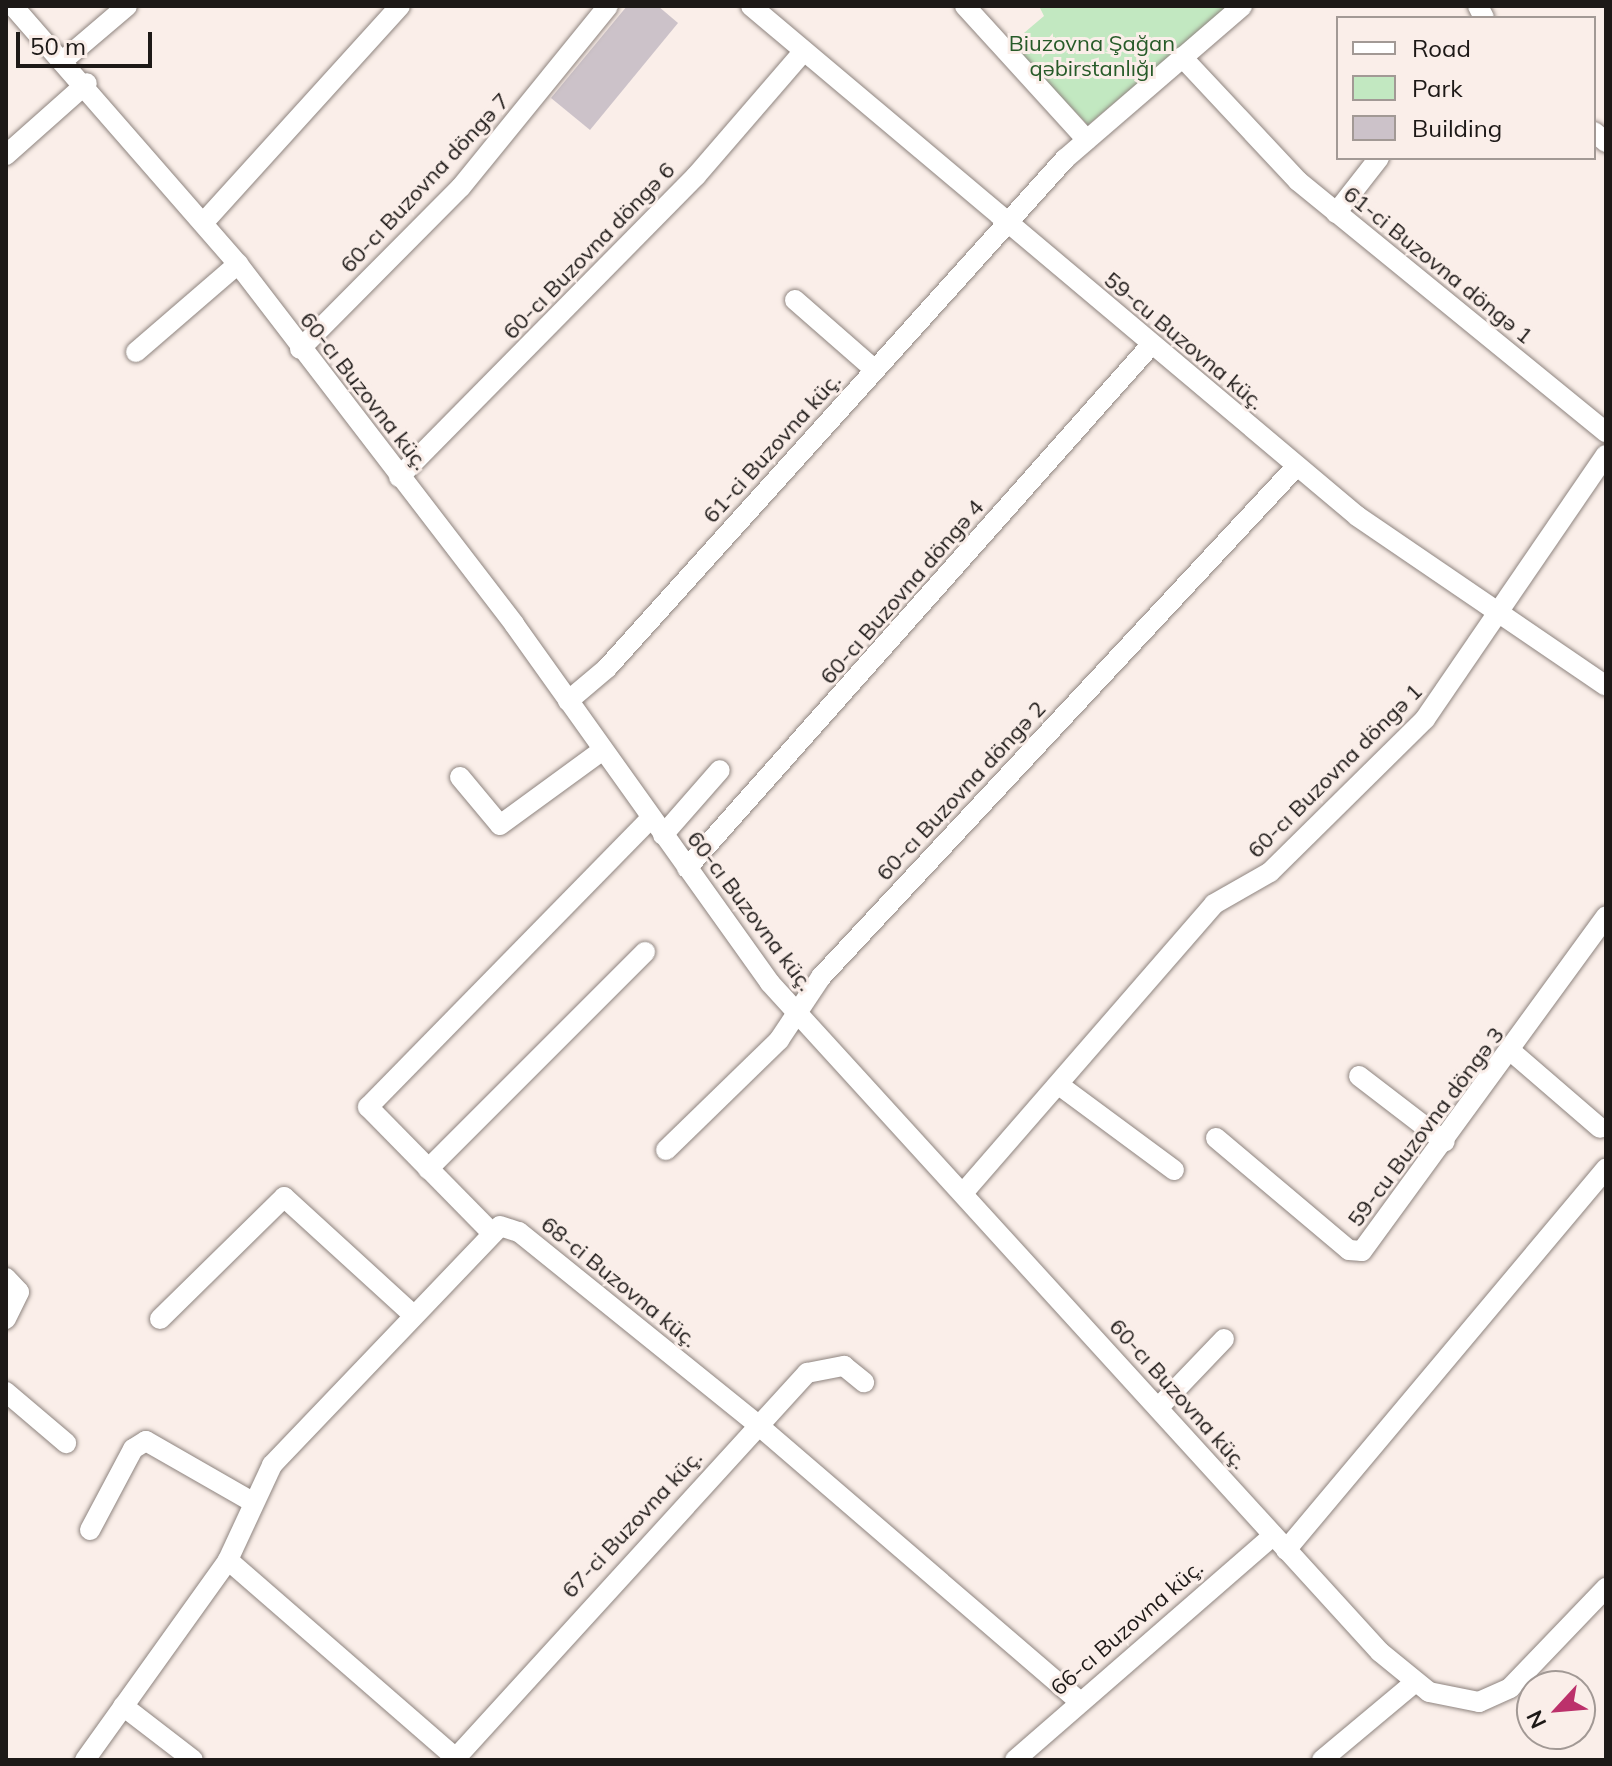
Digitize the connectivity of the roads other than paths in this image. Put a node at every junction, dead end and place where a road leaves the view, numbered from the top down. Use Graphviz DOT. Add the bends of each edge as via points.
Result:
graph roads {
  1 [pos="13,6"];
  2 [pos="127,6"];
  3 [pos="400,6"];
  4 [pos="608,6"];
  5 [pos="751,6"];
  6 [pos="965,6"];
  7 [pos="1242,6"];
  8 [pos="804,51"];
  9 [pos="1182,57"];
  10 [pos="66,58"];
  11 [pos="87,83"];
  12 [pos="1087,140"];
  13 [pos="6,155"];
  14 [pos="1377,160"];
  15 [pos="1336,213"];
  16 [pos="205,221"];
  17 [pos="1007,223"];
  18 [pos="238,264"];
  19 [pos="795,300"];
  20 [pos="1151,345"];
  21 [pos="300,349"];
  22 [pos="136,352"];
  23 [pos="875,370"];
  24 [pos="1606,432"];
  25 [pos="1606,455"];
  26 [pos="1296,467"];
  27 [pos="399,477"];
  28 [pos="1500,613"];
  29 [pos="1606,686"];
  30 [pos="568,701"];
  31 [pos="603,750"];
  32 [pos="720,770"];
  33 [pos="460,777"];
  34 [pos="657,827"];
  35 [pos="687,868"];
  36 [pos="1606,916"];
  37 [pos="645,952"];
  38 [pos="797,1014"];
  39 [pos="1512,1052"];
  40 [pos="1359,1076"];
  41 [pos="1059,1085"];
  42 [pos="1600,1128"];
  43 [pos="1216,1138"];
  44 [pos="1445,1142"];
  45 [pos="666,1150"];
  46 [pos="1606,1168"];
  47 [pos="428,1169"];
  48 [pos="1174,1170"];
  49 [pos="964,1192"];
  50 [pos="490,1231"];
  51 [pos="6,1278"];
  52 [pos="412,1314"];
  53 [pos="6,1319"];
  54 [pos="160,1319"];
  55 [pos="1224,1339"];
  56 [pos="864,1382"];
  57 [pos="6,1392"];
  58 [pos="1159,1407"];
  59 [pos="758,1425"];
  60 [pos="66,1443"];
  61 [pos="249,1500"];
  62 [pos="90,1530"];
  63 [pos="1279,1543"];
  64 [pos="228,1560"];
  65 [pos="1606,1588"];
  66 [pos="1414,1683"];
  67 [pos="1078,1700"];
  68 [pos="123,1706"];
  69 [pos="455,1759"];
  70 [pos="85,1760"];
  71 [pos="193,1760"];
  72 [pos="1015,1760"];
  73 [pos="1322,1760"];
  1 -- 10 [label="street, 60-cı Buzovna küç."];
  2 -- 10 [label="street"];
  3 -- 16 [label="street"];
  4 -- 21 [label="street, 60-cı Buzovna döngə 7" via="461,187"];
  5 -- 8 [label="street, 59-cu Buzovna küç."];
  6 -- 12 [label="street"];
  7 -- 9 [label="street, 61-ci Buzovna küç."];
  8 -- 17 [label="street, 59-cu Buzovna küç."];
  8 -- 27 [label="street, 60-cı Buzovna döngə 6" via="696,176"];
  9 -- 12 [label="street, 61-ci Buzovna küç."];
  9 -- 15 [label="street, 61-ci Buzovna döngə 1" via="1270,155"];
  10 -- 11 [label="street, 60-cı Buzovna küç."];
  11 -- 13 [label="street"];
  11 -- 16 [label="street, 60-cı Buzovna küç."];
  12 -- 17 [label="street, 61-ci Buzovna küç."];
  14 -- 15 [label="street"];
  15 -- 24 [label="street, 61-ci Buzovna döngə 1"];
  16 -- 18 [label="street, 60-cı Buzovna küç."];
  17 -- 20 [label="street, 59-cu Buzovna küç."];
  17 -- 23 [label="street, 61-ci Buzovna küç."];
  18 -- 21 [label="street, 60-cı Buzovna küç."];
  18 -- 22 [label="street"];
  19 -- 23 [label="street"];
  20 -- 26 [label="street, 59-cu Buzovna küç."];
  20 -- 35 [label="street, 60-cı Buzovna döngə 4"];
  21 -- 27 [label="street, 60-cı Buzovna küç."];
  23 -- 30 [label="street, 61-ci Buzovna küç." via="607,668"];
  25 -- 28 [label="street, 60-cı Buzovna döngə 1"];
  26 -- 28 [label="street, 59-cu Buzovna küç."];
  26 -- 38 [label="street, 60-cı Buzovna döngə 2" via="821,977"];
  27 -- 30 [label="street, 60-cı Buzovna küç."];
  28 -- 29 [label="street, 59-cu Buzovna küç."];
  28 -- 41 [label="street, 60-cı Buzovna döngə 1" via="1425,719 1270,872 1214,904"];
  30 -- 31 [label="street, 60-cı Buzovna küç."];
  31 -- 33 [label="street" via="500,825"];
  31 -- 34 [label="street, 60-cı Buzovna küç."];
  32 -- 34 [label="street"];
  34 -- 35 [label="street, 60-cı Buzovna küç."];
  34 -- 47 [label="street" via="372,1099 371,1116"];
  35 -- 38 [label="street, 60-cı Buzovna küç."];
  36 -- 39 [label="street, 59-cu Buzovna döngə 3"];
  37 -- 47 [label="street"];
  38 -- 45 [label="street, 60-cı Buzovna döngə 2"];
  38 -- 49 [label="street, 60-cı Buzovna küç."];
  39 -- 42 [label="street"];
  39 -- 44 [label="street, 59-cu Buzovna döngə 3"];
  40 -- 44 [label="street"];
  41 -- 48 [label="street"];
  41 -- 49 [label="street, 60-cı Buzovna döngə 1"];
  43 -- 44 [label="street, 59-cu Buzovna döngə 3" via="1355,1253"];
  46 -- 63 [label="street, 66-cı Buzovna küç."];
  47 -- 50 [label="street"];
  49 -- 58 [label="street, 60-cı Buzovna küç."];
  50 -- 52 [label="street"];
  50 -- 59 [label="street, 68-ci Buzovna küç." via="519,1232"];
  51 -- 53 [label="street" via="19,1292"];
  52 -- 54 [label="street" via="284,1197"];
  52 -- 61 [label="street" via="272,1465"];
  55 -- 58 [label="street"];
  56 -- 59 [label="street, 67-ci Buzovna küç." via="844,1366 819,1366"];
  57 -- 60 [label="street"];
  58 -- 63 [label="street, 60-cı Buzovna küç."];
  59 -- 67 [label="street, 68-ci Buzovna küç."];
  59 -- 69 [label="street, 67-ci Buzovna küç."];
  61 -- 62 [label="street" via="146,1441 133,1449"];
  61 -- 64 [label="street"];
  63 -- 66 [label="street, 60-cı Buzovna küç."];
  63 -- 67 [label="street, 66-cı Buzovna küç."];
  64 -- 68 [label="street"];
  64 -- 69 [label="street"];
  65 -- 66 [label="street, 60-cı Buzovna küç." via="1498,1696 1467,1703"];
  66 -- 73 [label="street"];
  67 -- 72 [label="street, 66-cı Buzovna küç."];
  68 -- 70 [label="street"];
  68 -- 71 [label="street"];
}
